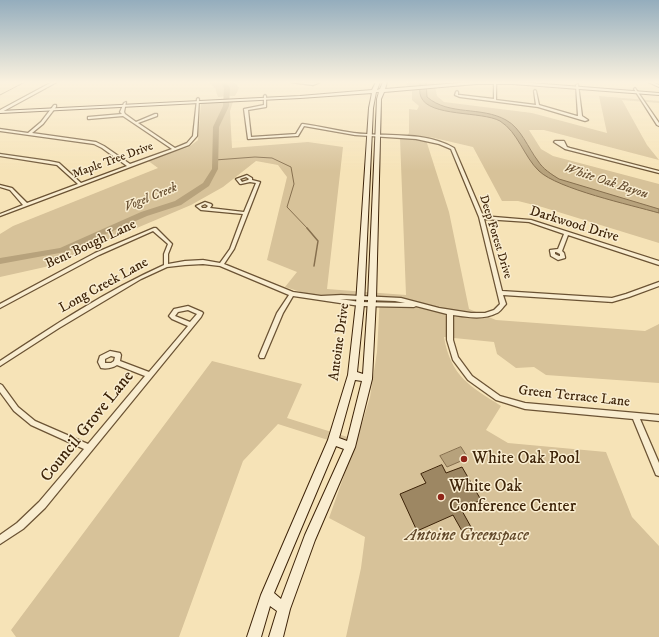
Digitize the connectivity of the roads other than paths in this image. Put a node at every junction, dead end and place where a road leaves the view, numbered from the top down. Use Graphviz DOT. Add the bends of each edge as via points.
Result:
graph roads {
  1 [pos="51,112"];
  2 [pos="122,112"];
  3 [pos="197,112"];
  4 [pos="246,112"];
  5 [pos="371,112"];
  6 [pos="379,112"];
  7 [pos="561,112"];
  8 [pos="579,112"];
  9 [pos="650,112"];
  10 [pos="124,115"];
  11 [pos="156,115"];
  12 [pos="379,115"];
  13 [pos="371,116"];
  14 [pos="89,118"];
  15 [pos="135,123"];
  16 [pos="659,125"];
  17 [pos="0,130"];
  18 [pos="30,133"];
  19 [pos="370,135"];
  20 [pos="378,135"];
  21 [pos="566,148"];
  22 [pos="174,149"];
  23 [pos="0,155"];
  24 [pos="129,165"];
  25 [pos="367,169"];
  26 [pos="377,169"];
  27 [pos="659,172"];
  28 [pos="250,181"];
  29 [pos="80,184"];
  30 [pos="0,186"];
  31 [pos="26,204"];
  32 [pos="208,208"];
  33 [pos="365,211"];
  34 [pos="375,212"];
  35 [pos="246,214"];
  36 [pos="0,215"];
  37 [pos="482,217"];
  38 [pos="567,233"];
  39 [pos="363,251"];
  40 [pos="559,251"];
  41 [pos="374,252"];
  42 [pos="659,263"];
  43 [pos="221,265"];
  44 [pos="166,266"];
  45 [pos="659,284"];
  46 [pos="501,293"];
  47 [pos="292,294"];
  48 [pos="360,301"];
  49 [pos="372,302"];
  50 [pos="0,306"];
  51 [pos="450,312"];
  52 [pos="486,315"];
  53 [pos="191,325"];
  54 [pos="262,356"];
  55 [pos="117,362"];
  56 [pos="0,364"];
  57 [pos="149,375"];
  58 [pos="352,375"];
  59 [pos="367,379"];
  60 [pos="0,386"];
  61 [pos="635,416"];
  62 [pos="659,418"];
  63 [pos="333,440"];
  64 [pos="350,447"];
  65 [pos="89,448"];
  66 [pos="659,472"];
  67 [pos="0,540"];
  68 [pos="267,595"];
  69 [pos="284,609"];
  70 [pos="254,637"];
  71 [pos="276,637"];
  1 -- 18 [label="street"];
  2 -- 10 [label="street"];
  3 -- 22 [label="street, Maple Tree Drive" via="194,139"];
  4 -- 19 [label="street, Deep Forest Drive" via="249,138 297,135 303,125"];
  5 -- 13 [label="main road, Antoine Drive"];
  6 -- 12 [label="main road, Antoine Drive"];
  7 -- 8 [label="street" via="579,116"];
  9 -- 16 [label="street"];
  10 -- 14 [label="street"];
  10 -- 15 [label="street"];
  11 -- 15 [label="street"];
  12 -- 13 [label="main road"];
  12 -- 20 [label="main road, Antoine Drive"];
  13 -- 19 [label="main road, Antoine Drive"];
  15 -- 22 [label="street"];
  17 -- 18 [label="street"];
  18 -- 24 [label="street" via="94,143"];
  19 -- 20 [label="street, Deep Forest Drive"];
  19 -- 25 [label="main road, Antoine Drive"];
  20 -- 26 [label="main road, Antoine Drive"];
  20 -- 37 [label="street, Deep Forest Drive" via="425,138 452,148"];
  21 -- 27 [label="street"];
  22 -- 24 [label="street, Maple Tree Drive"];
  23 -- 29 [label="street" via="58,164"];
  24 -- 29 [label="street, Maple Tree Drive"];
  25 -- 26 [label="main road"];
  25 -- 33 [label="main road, Antoine Drive"];
  26 -- 34 [label="main road, Antoine Drive"];
  28 -- 35 [label="street" via="258,182"];
  29 -- 31 [label="street, Maple Tree Drive"];
  30 -- 31 [label="street" via="11,189"];
  31 -- 36 [label="street, Maple Tree Drive"];
  32 -- 35 [label="street"];
  33 -- 34 [label="main road"];
  33 -- 39 [label="main road, Antoine Drive"];
  34 -- 41 [label="main road, Antoine Drive"];
  35 -- 43 [label="street" via="232,249"];
  37 -- 38 [label="street, Darkwood Drive" via="523,220"];
  37 -- 46 [label="street, Deep Forest Drive"];
  38 -- 40 [label="street"];
  38 -- 42 [label="street, Darkwood Drive"];
  39 -- 41 [label="main road"];
  39 -- 48 [label="main road, Antoine Drive"];
  41 -- 49 [label="main road, Antoine Drive"];
  43 -- 44 [label="street, Long Creek Lane" via="203,262"];
  43 -- 47 [label="street, Long Creek Lane"];
  44 -- 50 [label="street, Bent Bough Lane" via="166,254 170,244 154,229 97,254"];
  44 -- 56 [label="street, Long Creek Lane" via="91,305"];
  45 -- 46 [label="street" via="612,300"];
  46 -- 52 [label="street, Deep Forest Drive" via="501,306 496,312"];
  47 -- 48 [label="street, Long Creek Lane" via="338,302"];
  47 -- 54 [label="street" via="280,313"];
  48 -- 49 [label="street, Long Creek Lane"];
  48 -- 58 [label="main road, Antoine Drive"];
  49 -- 51 [label="street, Long Creek Lane" via="416,305"];
  49 -- 59 [label="main road, Antoine Drive"];
  51 -- 52 [label="street, Long Creek Lane"];
  51 -- 61 [label="street, Green Terrace Lane" via="450,340 455,358 470,378 498,398 525,406"];
  53 -- 57 [label="street, Council Grove Lane"];
  55 -- 57 [label="street"];
  57 -- 65 [label="street, Council Grove Lane"];
  58 -- 59 [label="main road"];
  58 -- 63 [label="main road, Antoine Drive"];
  59 -- 64 [label="main road, Antoine Drive"];
  60 -- 65 [label="street" via="16,410 33,422"];
  61 -- 62 [label="street, Green Terrace Lane"];
  61 -- 66 [label="street"];
  63 -- 64 [label="main road"];
  63 -- 68 [label="main road, Antoine Drive"];
  64 -- 69 [label="main road, Antoine Drive" via="310,539"];
  65 -- 67 [label="street, Council Grove Lane" via="42,504 20,526"];
  68 -- 69 [label="main road"];
  68 -- 70 [label="main road, Antoine Drive"];
  69 -- 71 [label="main road, Antoine Drive"];
}
